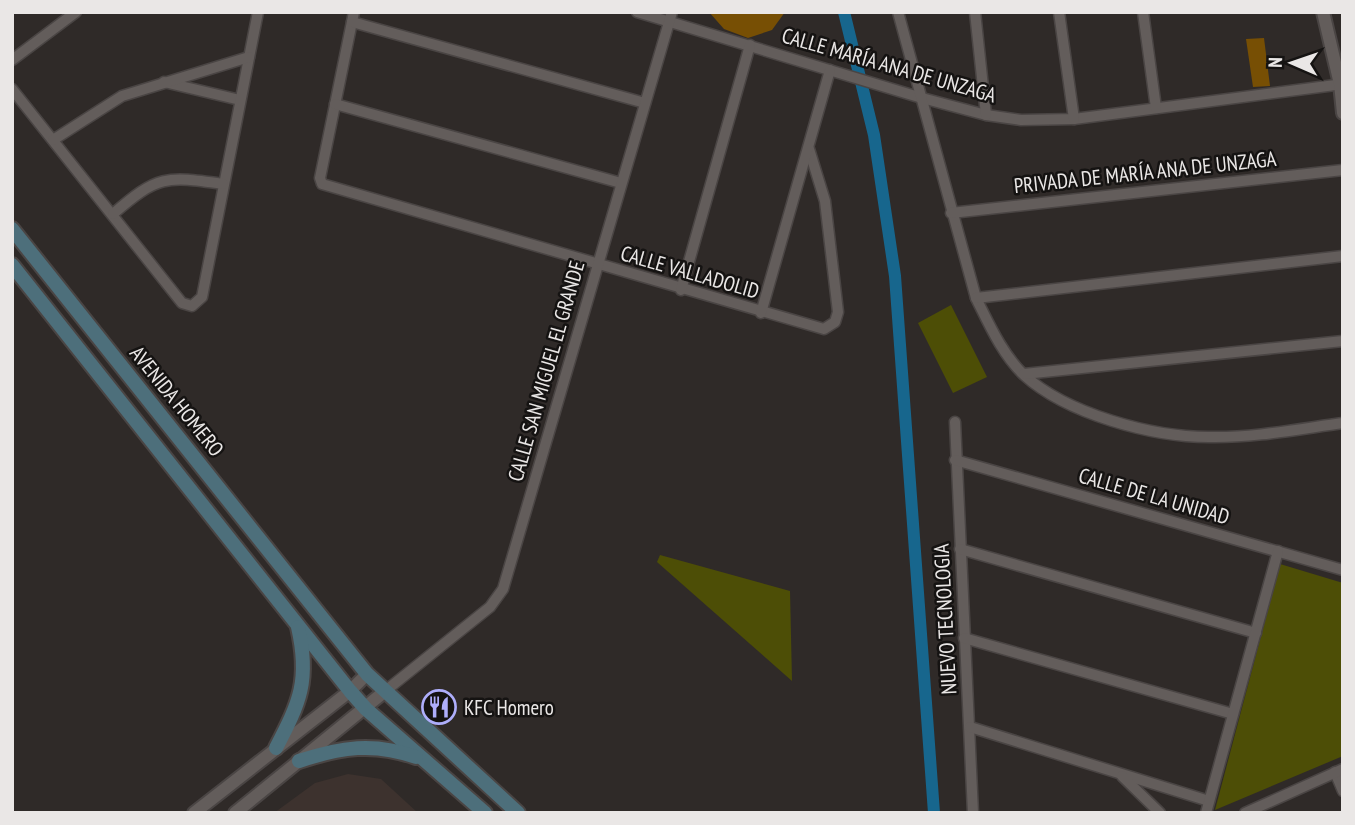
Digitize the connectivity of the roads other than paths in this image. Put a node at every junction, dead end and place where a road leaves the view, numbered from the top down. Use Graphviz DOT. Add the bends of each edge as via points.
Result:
graph roads {
  1 [pos="76,12"];
  2 [pos="258,12"];
  3 [pos="637,12"];
  4 [pos="898,12"];
  5 [pos="975,12"];
  6 [pos="1059,12"];
  7 [pos="1143,12"];
  8 [pos="1323,12"];
  9 [pos="353,17"];
  10 [pos="671,17"];
  11 [pos="750,45"];
  12 [pos="249,57"];
  13 [pos="12,60"];
  14 [pos="830,70"];
  15 [pos="164,82"];
  16 [pos="1341,84"];
  17 [pos="12,89"];
  18 [pos="922,98"];
  19 [pos="240,100"];
  20 [pos="645,103"];
  21 [pos="335,104"];
  22 [pos="1156,108"];
  23 [pos="1343,113"];
  24 [pos="986,116"];
  25 [pos="1074,119"];
  26 [pos="53,140"];
  27 [pos="809,149"];
  28 [pos="1343,170"];
  29 [pos="621,183"];
  30 [pos="223,184"];
  31 [pos="951,213"];
  32 [pos="113,214"];
  33 [pos="12,219"];
  34 [pos="12,229"];
  35 [pos="23,242"];
  36 [pos="1343,257"];
  37 [pos="12,265"];
  38 [pos="597,265"];
  39 [pos="681,290"];
  40 [pos="976,298"];
  41 [pos="761,313"];
  42 [pos="1343,341"];
  43 [pos="1024,374"];
  44 [pos="955,422"];
  45 [pos="1343,423"];
  46 [pos="956,460"];
  47 [pos="960,549"];
  48 [pos="1278,551"];
  49 [pos="1343,570"];
  50 [pos="297,622"];
  51 [pos="1256,633"];
  52 [pos="964,638"];
  53 [pos="367,674"];
  54 [pos="350,691"];
  55 [pos="384,692"];
  56 [pos="366,709"];
  57 [pos="1233,714"];
  58 [pos="970,727"];
  59 [pos="276,748"];
  60 [pos="423,759"];
  61 [pos="299,761"];
  62 [pos="1339,771"];
  63 [pos="1119,773"];
  64 [pos="1343,791"];
  65 [pos="1209,801"];
  66 [pos="1262,809"];
  67 [pos="974,812"];
  68 [pos="194,813"];
  69 [pos="235,813"];
  70 [pos="485,813"];
  71 [pos="518,813"];
  72 [pos="1160,813"];
  73 [pos="1206,813"];
  74 [pos="1245,813"];
  1 -- 13 [label="street"];
  2 -- 12 [label="street"];
  3 -- 10 [label="street, CALLE MARÍA ANA DE UNZAGA"];
  4 -- 18 [label="street"];
  5 -- 24 [label="street"];
  6 -- 25 [label="street"];
  7 -- 22 [label="street"];
  8 -- 16 [label="street"];
  9 -- 20 [label="street"];
  9 -- 21 [label="street"];
  10 -- 11 [label="street, CALLE MARÍA ANA DE UNZAGA"];
  10 -- 20 [label="street, CALLE SAN MIGUEL EL GRANDE"];
  11 -- 14 [label="street, CALLE MARÍA ANA DE UNZAGA"];
  11 -- 39 [label="street"];
  12 -- 15 [label="street"];
  12 -- 19 [label="street"];
  14 -- 18 [label="street, CALLE MARÍA ANA DE UNZAGA"];
  14 -- 27 [label="street"];
  15 -- 19 [label="street"];
  15 -- 26 [label="street" via="112,100"];
  16 -- 22 [label="street, CALLE MARÍA ANA DE UNZAGA"];
  16 -- 23 [label="street"];
  17 -- 26 [label="street"];
  18 -- 24 [label="street, CALLE MARÍA ANA DE UNZAGA"];
  18 -- 31 [label="street"];
  19 -- 30 [label="street"];
  20 -- 29 [label="street, CALLE SAN MIGUEL EL GRANDE"];
  21 -- 29 [label="street"];
  21 -- 38 [label="street, CALLE VALLADOLID" via="322,184"];
  22 -- 25 [label="street, CALLE MARÍA ANA DE UNZAGA"];
  24 -- 25 [label="street, CALLE MARÍA ANA DE UNZAGA"];
  26 -- 32 [label="street"];
  27 -- 41 [label="street"];
  27 -- 41 [label="street, CALLE VALLADOLID" via="825,201 837,317 832,326 821,329"];
  28 -- 31 [label="street, PRIVADA DE MARÍA ANA DE UNZAGA"];
  29 -- 38 [label="street, CALLE SAN MIGUEL EL GRANDE"];
  30 -- 32 [label="street" via="162,180 143,188"];
  30 -- 32 [label="street" via="202,297 192,306 182,303"];
  31 -- 40 [label="street"];
  33 -- 35 [label="street"];
  34 -- 35 [label="main road, AVENIDA HOMERO"];
  35 -- 53 [label="main road, AVENIDA HOMERO"];
  36 -- 40 [label="street"];
  37 -- 50 [label="main road, AVENIDA HOMERO"];
  38 -- 39 [label="street, CALLE VALLADOLID"];
  38 -- 55 [label="street, CALLE SAN MIGUEL EL GRANDE" via="500,596"];
  39 -- 41 [label="street, CALLE VALLADOLID"];
  40 -- 43 [label="street" via="992,330"];
  42 -- 43 [label="street"];
  43 -- 45 [label="street" via="1050,393 1097,416 1167,432 1209,438"];
  44 -- 46 [label="street, NUEVO TECNOLOGIA"];
  46 -- 47 [label="street, NUEVO TECNOLOGIA"];
  46 -- 48 [label="street, CALLE DE LA UNIDAD"];
  47 -- 51 [label="street"];
  47 -- 52 [label="street, NUEVO TECNOLOGIA"];
  48 -- 49 [label="street, CALLE DE LA UNIDAD"];
  48 -- 51 [label="street"];
  50 -- 54 [label="main road, AVENIDA HOMERO"];
  50 -- 59 [label="main road" via="304,659 303,691"];
  51 -- 57 [label="street"];
  52 -- 57 [label="street"];
  52 -- 58 [label="street, NUEVO TECNOLOGIA"];
  53 -- 54 [label="street"];
  53 -- 55 [label="main road, AVENIDA HOMERO"];
  54 -- 56 [label="main road, AVENIDA HOMERO"];
  54 -- 59 [label="street"];
  55 -- 56 [label="street"];
  55 -- 71 [label="main road"];
  56 -- 60 [label="main road"];
  56 -- 61 [label="street"];
  57 -- 65 [label="street"];
  58 -- 63 [label="street"];
  58 -- 67 [label="street, NUEVO TECNOLOGIA"];
  59 -- 68 [label="street"];
  60 -- 61 [label="main road" via="368,746"];
  60 -- 70 [label="main road"];
  61 -- 69 [label="street"];
  62 -- 64 [label="street"];
  62 -- 66 [label="street"];
  63 -- 65 [label="street"];
  63 -- 72 [label="street"];
  65 -- 73 [label="street"];
  66 -- 74 [label="street"];
}
